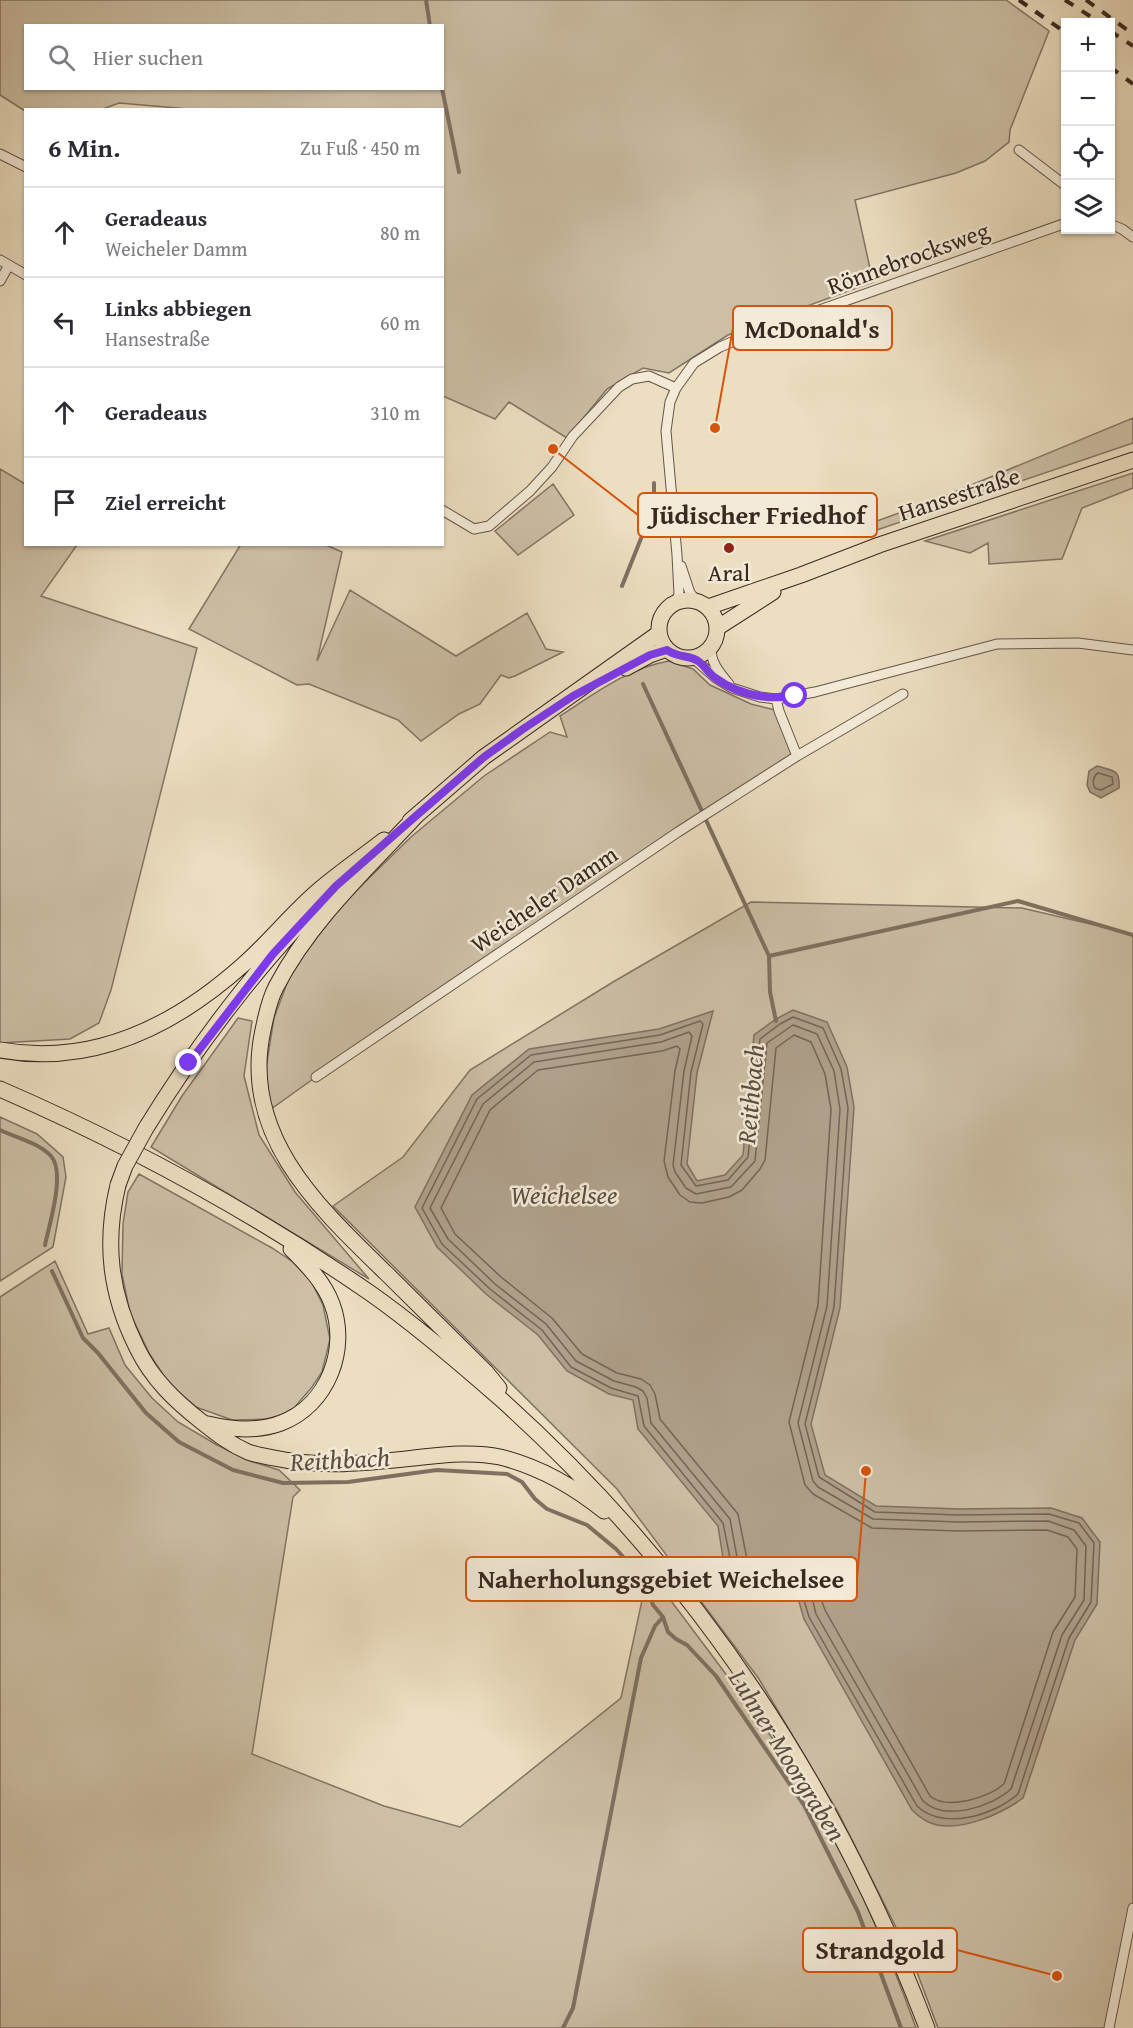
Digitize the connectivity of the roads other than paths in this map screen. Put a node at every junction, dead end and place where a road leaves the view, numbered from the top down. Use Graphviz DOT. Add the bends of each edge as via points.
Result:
graph roads {
  1 [pos="1019,150"];
  2 [pos="0,154"];
  3 [pos="24,166"];
  4 [pos="1061,183"];
  5 [pos="1061,224"];
  6 [pos="1115,225"];
  7 [pos="1133,237"];
  8 [pos="4,263"];
  9 [pos="24,274"];
  10 [pos="0,281"];
  11 [pos="676,388"];
  12 [pos="1133,460"];
  13 [pos="444,511"];
  14 [pos="677,555"];
  15 [pos="801,575"];
  16 [pos="676,602"];
  17 [pos="702,604"];
  18 [pos="717,628"];
  19 [pos="659,633"];
  20 [pos="711,646"];
  21 [pos="667,650"];
  22 [pos="1133,650"];
  23 [pos="692,657"];
  24 [pos="732,688"];
  25 [pos="903,694"];
  26 [pos="573,696"];
  27 [pos="776,699"];
  28 [pos="797,756"];
  29 [pos="417,815"];
  30 [pos="0,1050"];
  31 [pos="316,1077"];
  32 [pos="0,1089"];
  33 [pos="267,1226"];
  34 [pos="202,1422"];
  35 [pos="534,1429"];
  36 [pos="645,1545"];
  37 [pos="1133,1908"];
  38 [pos="927,2028"];
  39 [pos="1109,2028"];
  1 -- 4 [label="street"];
  2 -- 3 [label="street"];
  5 -- 11 [label="street, Rönnebrocksweg" via="726,344 694,363"];
  6 -- 7 [label="street"];
  8 -- 9 [label="street"];
  8 -- 10 [label="street"];
  11 -- 13 [label="street" via="650,376 632,379 619,387 573,435 552,468 489,526 474,529"];
  11 -- 14 [label="street, Rönnebrocksweg" via="666,431"];
  12 -- 15 [label="main road, Hansestraße"];
  14 -- 16 [label="street, Rönnebrocksweg"];
  14 -- 17 [label="street, Rönnebrocksweg" via="690,593"];
  15 -- 17 [label="main road, Hansestraße"];
  15 -- 18 [label="main road, Hansestraße"];
  16 -- 17 [label="main road" via="686,599"];
  16 -- 19 [label="main road" via="661,617"];
  17 -- 18 [label="main road" via="715,618"];
  18 -- 20 [label="main road"];
  19 -- 21 [label="main road"];
  19 -- 26 [label="main road"];
  20 -- 23 [label="main road"];
  20 -- 24 [label="street" via="714,664"];
  21 -- 23 [label="main road" via="680,657"];
  21 -- 26 [label="main road"];
  22 -- 27 [label="street" via="1078,643 997,644"];
  23 -- 24 [label="street"];
  24 -- 27 [label="street"];
  25 -- 28 [label="street, Weicheler Damm"];
  26 -- 29 [label="main road" via="484,757"];
  27 -- 28 [label="street"];
  28 -- 31 [label="street, Weicheler Damm"];
  29 -- 30 [label="main road" via="318,891 245,963 178,1014 145,1031 81,1050 50,1055"];
  29 -- 34 [label="main road, bridge" via="336,886 273,954 189,1063 146,1128 118,1185 109,1239 116,1293 126,1327 157,1381"];
  29 -- 35 [label="main road" via="312,929 275,987 261,1038 259,1086 283,1155 313,1200 486,1372"];
  32 -- 33 [label="main road" via="162,1167"];
  33 -- 34 [label="main road" via="320,1279 339,1327 338,1356 329,1380 311,1403 281,1423 231,1429"];
  33 -- 35 [label="main road" via="371,1294"];
  34 -- 36 [label="main road" via="250,1453 296,1463 344,1465 452,1454 498,1457 541,1470 579,1492"];
  35 -- 36 [label="main road"];
  36 -- 38 [label="main road" via="740,1669 816,1788 879,1911"];
  37 -- 39 [label="street"];
}
